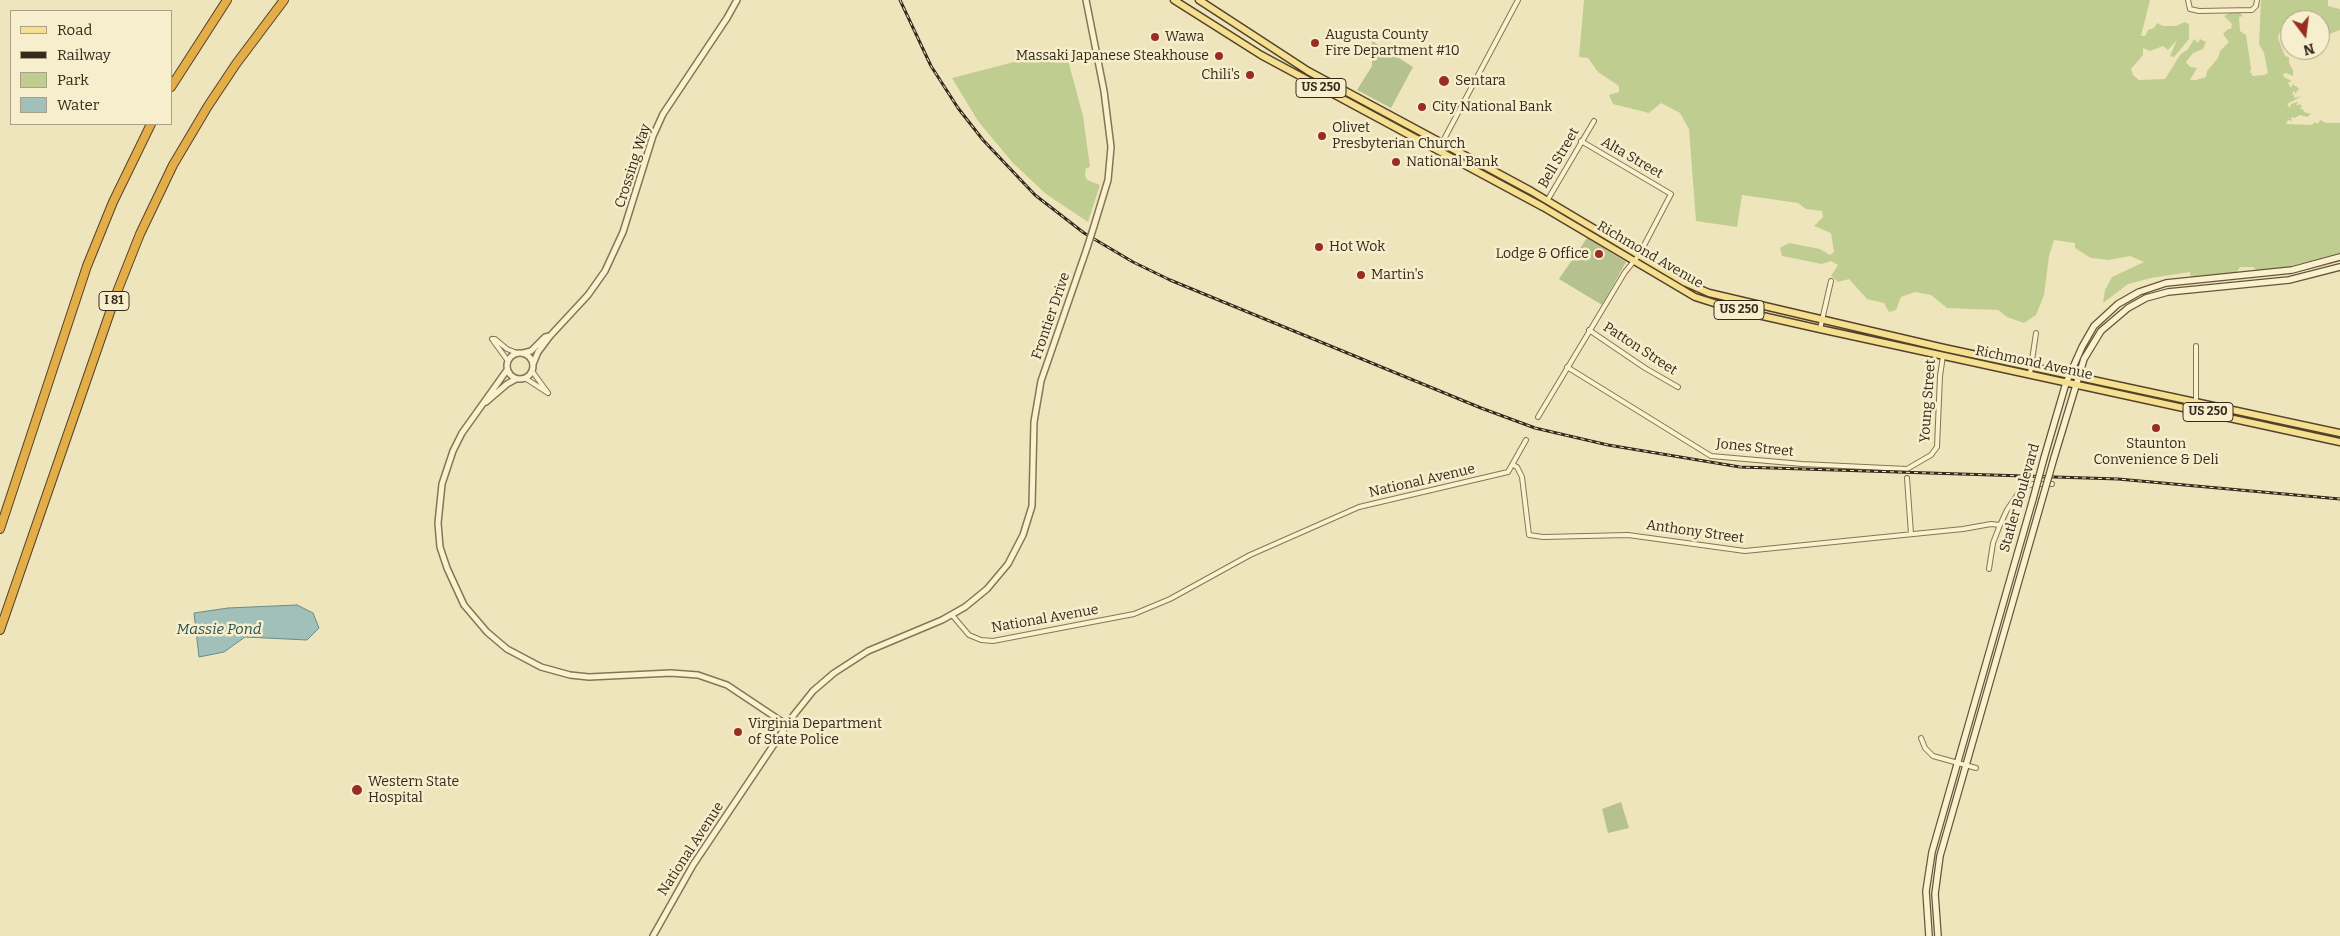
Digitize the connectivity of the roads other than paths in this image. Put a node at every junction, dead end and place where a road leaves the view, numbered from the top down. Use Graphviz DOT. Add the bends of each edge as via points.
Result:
graph roads {
  1 [pos="227,0"];
  2 [pos="284,0"];
  3 [pos="737,0"];
  4 [pos="1086,0"];
  5 [pos="1174,0"];
  6 [pos="1199,0"];
  7 [pos="1518,0"];
  8 [pos="2188,0"];
  9 [pos="2257,0"];
  10 [pos="172,85"];
  11 [pos="1594,122"];
  12 [pos="152,125"];
  13 [pos="1581,141"];
  14 [pos="1442,143"];
  15 [pos="1436,149"];
  16 [pos="1547,200"];
  17 [pos="1543,207"];
  18 [pos="1639,255"];
  19 [pos="2340,257"];
  20 [pos="1632,261"];
  21 [pos="2340,267"];
  22 [pos="1831,281"];
  23 [pos="1822,321"];
  24 [pos="1820,329"];
  25 [pos="1589,330"];
  26 [pos="2036,333"];
  27 [pos="550,336"];
  28 [pos="2196,346"];
  29 [pos="1944,348"];
  30 [pos="520,353"];
  31 [pos="1942,357"];
  32 [pos="508,361"];
  33 [pos="533,364"];
  34 [pos="1567,366"];
  35 [pos="507,370"];
  36 [pos="2030,370"];
  37 [pos="532,371"];
  38 [pos="2070,375"];
  39 [pos="2077,376"];
  40 [pos="525,378"];
  41 [pos="516,379"];
  42 [pos="2066,383"];
  43 [pos="2075,385"];
  44 [pos="1678,387"];
  45 [pos="2196,401"];
  46 [pos="486,402"];
  47 [pos="2196,410"];
  48 [pos="1538,417"];
  49 [pos="2340,433"];
  50 [pos="1526,440"];
  51 [pos="2340,442"];
  52 [pos="1513,465"];
  53 [pos="1907,469"];
  54 [pos="1907,478"];
  55 [pos="2052,484"];
  56 [pos="2000,525"];
  57 [pos="0,530"];
  58 [pos="1911,534"];
  59 [pos="1989,569"];
  60 [pos="952,615"];
  61 [pos="0,630"];
  62 [pos="787,725"];
  63 [pos="1922,738"];
  64 [pos="1957,763"];
  65 [pos="1966,765"];
  66 [pos="1976,768"];
  67 [pos="653,936"];
  68 [pos="1929,936"];
  69 [pos="1938,936"];
  1 -- 10 [label="highway"];
  2 -- 61 [label="highway, I 81" via="208,106 140,234"];
  3 -- 27 [label="street, Crossing Way" via="653,136 619,244 605,271 588,295"];
  4 -- 60 [label="street, Frontier Drive, bridge" via="1111,147 1108,180 1039,390 1034,432 1033,497 1025,530 1013,557 997,579 975,600"];
  5 -- 15 [label="main road, Richmond Avenue / US 250" via="1261,55"];
  6 -- 14 [label="main road, Richmond Avenue / US 250" via="1308,71"];
  7 -- 14 [label="street"];
  8 -- 9 [label="street" via="2190,9 2199,11 2252,10"];
  11 -- 13 [label="street, Bell Street"];
  12 -- 57 [label="highway, I 81" via="87,266"];
  13 -- 16 [label="street, Bell Street"];
  13 -- 18 [label="street, Alta Street" via="1671,194"];
  14 -- 15 [label="street"];
  14 -- 16 [label="main road, Richmond Avenue / US 250"];
  15 -- 17 [label="main road, Richmond Avenue / US 250"];
  16 -- 17 [label="street, Bell Street"];
  16 -- 18 [label="main road, Richmond Avenue / US 250"];
  17 -- 20 [label="main road, Richmond Avenue / US 250"];
  18 -- 20 [label="street"];
  18 -- 23 [label="main road, Richmond Avenue / US 250" via="1709,293"];
  19 -- 38 [label="main road, Statler Boulevard" via="2292,270 2178,281 2139,292 2114,307 2094,326"];
  20 -- 24 [label="main road, Richmond Avenue / US 250" via="1706,301"];
  20 -- 25 [label="street"];
  21 -- 39 [label="main road, Statler Boulevard" via="2289,280 2179,290 2146,298 2101,331"];
  22 -- 23 [label="street"];
  23 -- 24 [label="street"];
  23 -- 29 [label="main road, Richmond Avenue / US 250"];
  24 -- 31 [label="main road, Richmond Avenue / US 250"];
  25 -- 34 [label="street"];
  25 -- 44 [label="street, Patton Street"];
  26 -- 36 [label="street"];
  27 -- 30 [label="street, Crossing Way" via="531,351"];
  27 -- 33 [label="street, Crossing Way"];
  28 -- 45 [label="street"];
  29 -- 31 [label="street, Young Street"];
  29 -- 36 [label="main road, Richmond Avenue / US 250"];
  30 -- 32 [label="street"];
  30 -- 32 [label="street" via="507,350 492,339"];
  30 -- 33 [label="street" via="529,357"];
  31 -- 36 [label="main road, Richmond Avenue / US 250"];
  31 -- 53 [label="street, Young Street" via="1936,451"];
  32 -- 35 [label="street"];
  33 -- 37 [label="street"];
  34 -- 48 [label="street"];
  34 -- 53 [label="street, Jones Street" via="1708,455"];
  35 -- 41 [label="street"];
  35 -- 46 [label="street"];
  36 -- 38 [label="main road, Richmond Avenue / US 250"];
  36 -- 42 [label="main road, Richmond Avenue / US 250"];
  37 -- 40 [label="street"];
  37 -- 40 [label="street" via="548,393"];
  38 -- 39 [label="main road, Richmond Avenue / US 250"];
  38 -- 42 [label="main road, Statler Boulevard"];
  39 -- 43 [label="main road, Statler Boulevard"];
  39 -- 45 [label="main road, Richmond Avenue / US 250"];
  40 -- 41 [label="street"];
  41 -- 46 [label="street"];
  42 -- 43 [label="main road, Richmond Avenue / US 250"];
  42 -- 64 [label="main road, Statler Boulevard, bridge"];
  43 -- 47 [label="main road, Richmond Avenue / US 250"];
  43 -- 65 [label="main road, Statler Boulevard, bridge"];
  45 -- 47 [label="street"];
  45 -- 49 [label="main road, Richmond Avenue / US 250"];
  46 -- 62 [label="street" via="467,425 453,450 442,484 438,523 446,568 464,605 487,632 507,650 530,663 558,672 596,677 678,673 710,678 727,685"];
  47 -- 51 [label="main road, Richmond Avenue / US 250"];
  50 -- 52 [label="street"];
  52 -- 58 [label="street, Anthony Street" via="1522,477 1529,535 1628,534 1745,551"];
  52 -- 60 [label="street, National Avenue" via="1508,472 1359,507 1250,556 1170,599 1134,614 994,641 968,634"];
  54 -- 58 [label="street"];
  55 -- 56 [label="street" via="2029,484 2022,488"];
  56 -- 58 [label="street, Anthony Street"];
  56 -- 59 [label="street"];
  60 -- 62 [label="street, National Avenue" via="874,648 847,664 813,692"];
  62 -- 67 [label="street, National Avenue" via="691,868"];
  63 -- 64 [label="street" via="1933,756"];
  64 -- 65 [label="street"];
  64 -- 68 [label="main road, Statler Boulevard" via="1928,868 1926,903"];
  65 -- 66 [label="street"];
  65 -- 69 [label="main road, Statler Boulevard" via="1937,867"];
}
